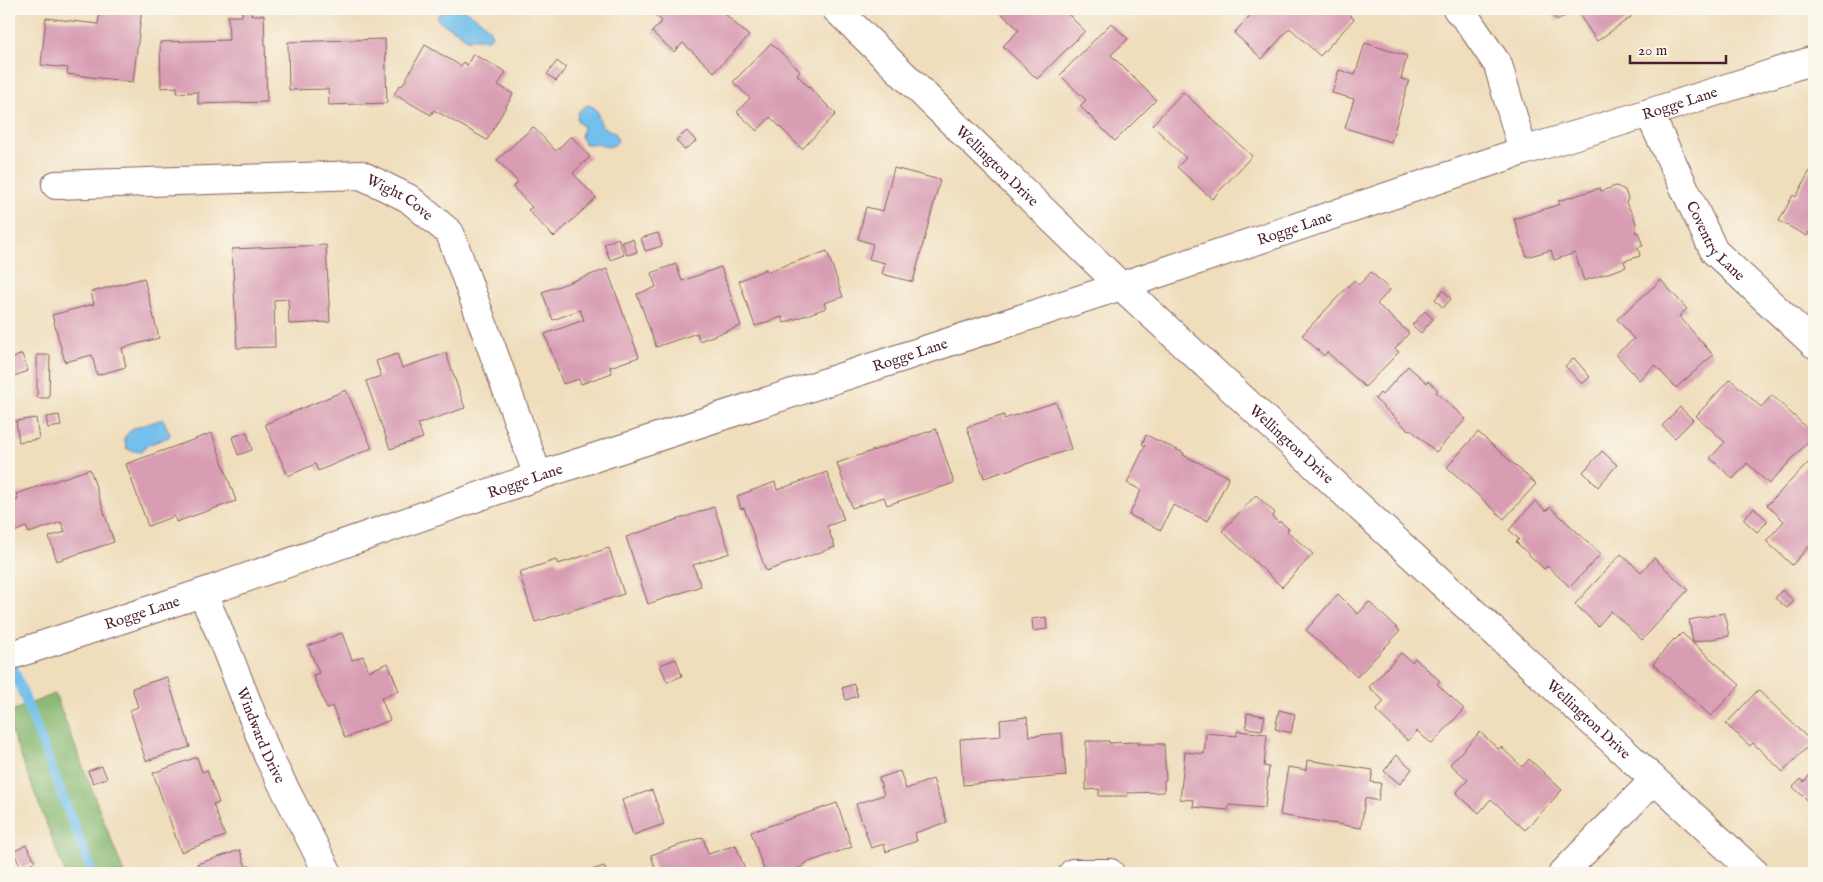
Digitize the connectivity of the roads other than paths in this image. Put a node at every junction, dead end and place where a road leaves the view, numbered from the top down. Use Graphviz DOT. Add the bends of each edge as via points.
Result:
graph roads {
  1 [pos="836,9"];
  2 [pos="1457,9"];
  3 [pos="1814,60"];
  4 [pos="1648,114"];
  5 [pos="1523,151"];
  6 [pos="56,185"];
  7 [pos="1122,286"];
  8 [pos="1814,344"];
  9 [pos="538,476"];
  10 [pos="202,593"];
  11 [pos="19,653"];
  12 [pos="1654,780"];
  13 [pos="328,873"];
  14 [pos="1073,873"];
  15 [pos="1110,873"];
  16 [pos="1563,873"];
  17 [pos="1755,873"];
  1 -- 7 [label="street, Wellington Drive"];
  2 -- 5 [label="street" via="1498,65"];
  3 -- 4 [label="street, Rogge Lane"];
  4 -- 5 [label="street, Rogge Lane"];
  4 -- 8 [label="street, Coventry Lane" via="1714,251"];
  5 -- 7 [label="street, Rogge Lane"];
  6 -- 9 [label="street, Wight Cove" via="361,174 408,198 450,233"];
  7 -- 9 [label="street, Rogge Lane"];
  7 -- 12 [label="street, Wellington Drive"];
  9 -- 10 [label="street, Rogge Lane"];
  10 -- 11 [label="street, Rogge Lane"];
  10 -- 13 [label="street, Windward Drive" via="268,756"];
  12 -- 16 [label="street"];
  12 -- 17 [label="street, Wellington Drive"];
  14 -- 15 [label="street"];
}
